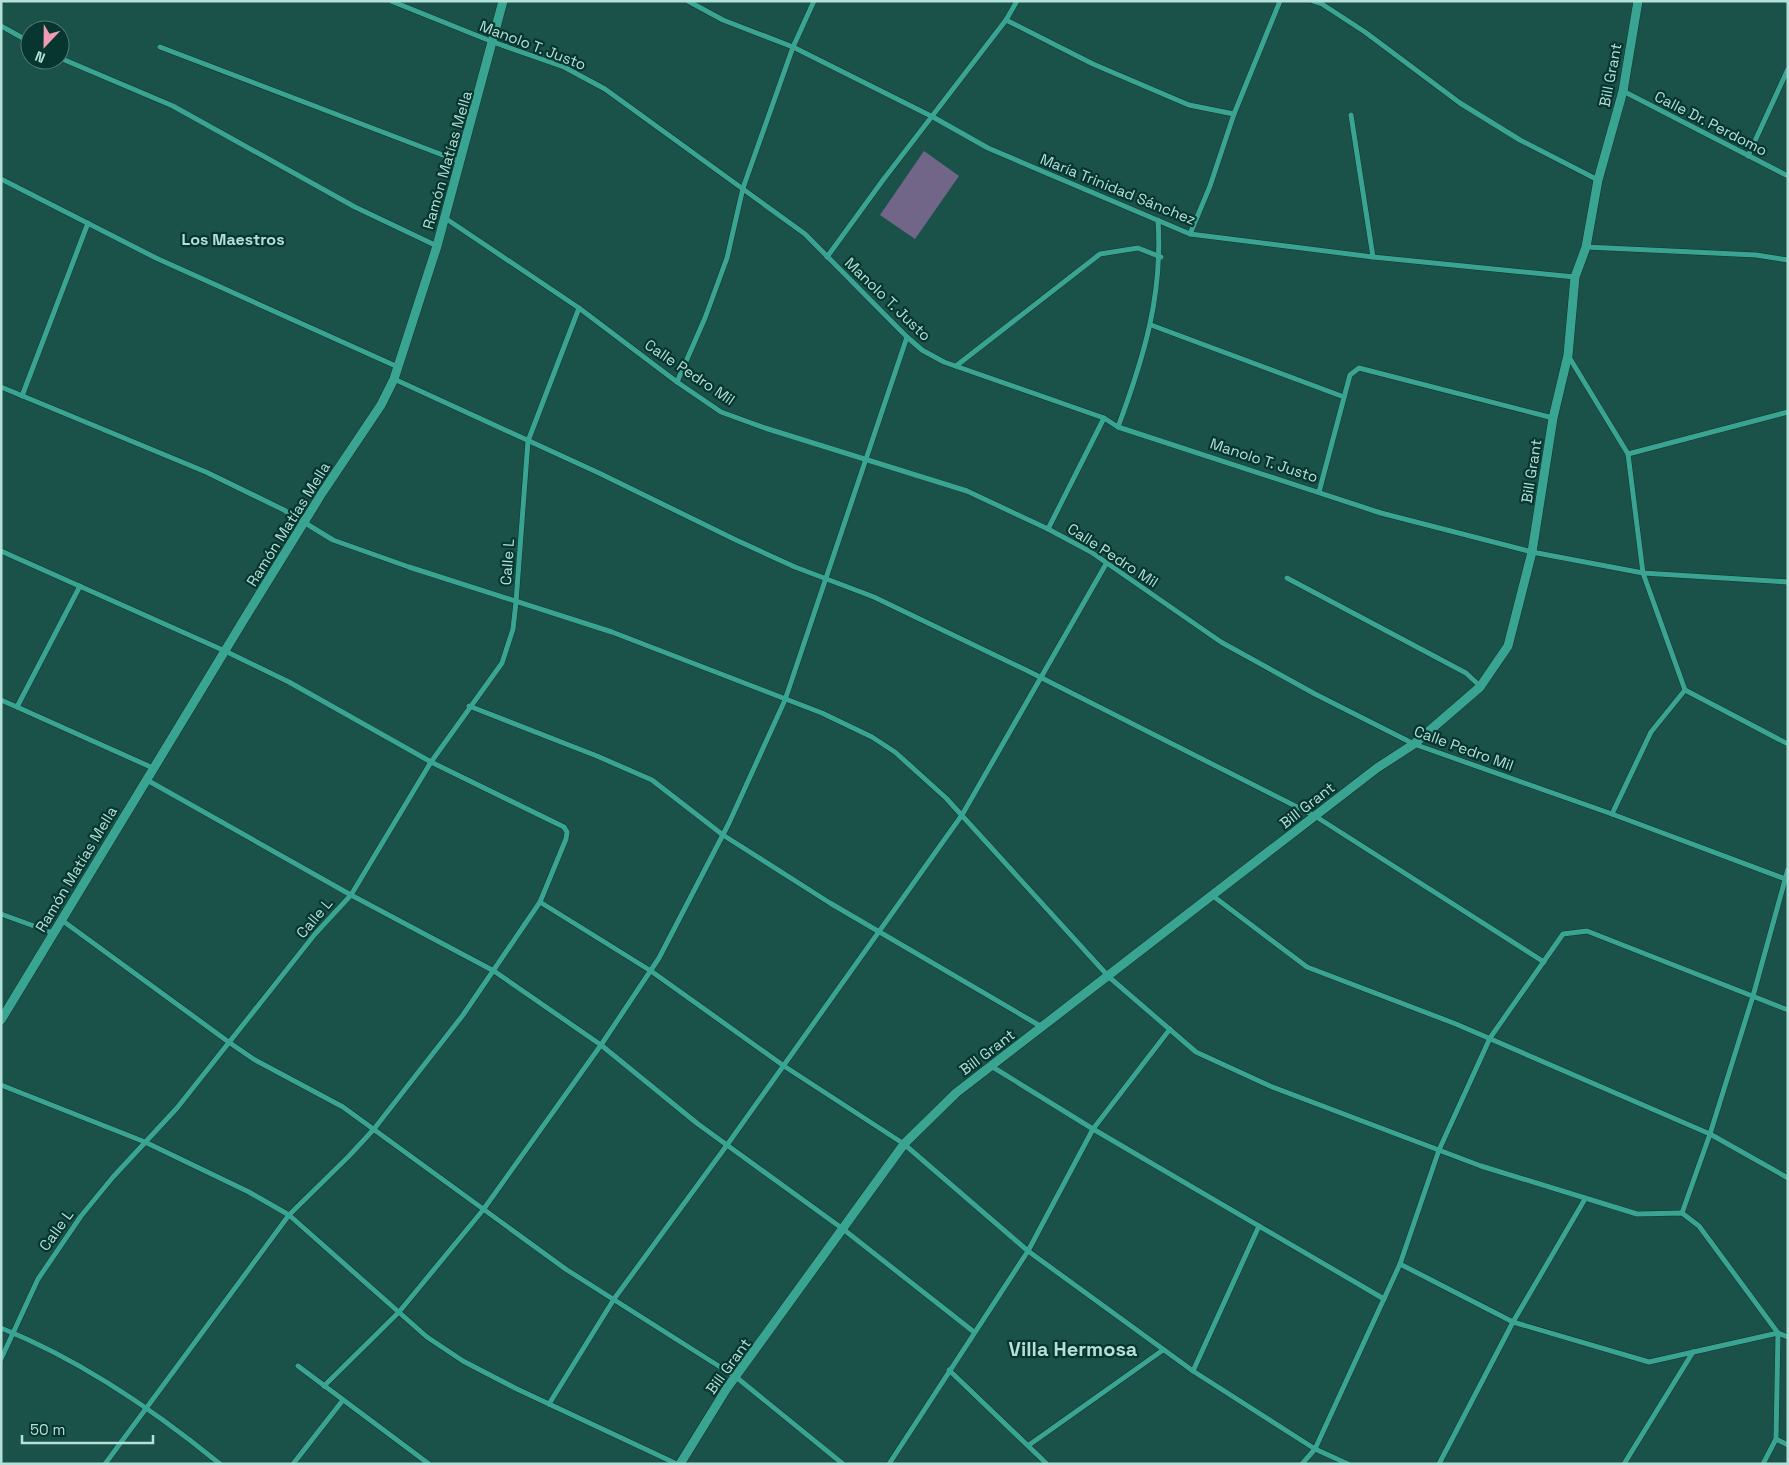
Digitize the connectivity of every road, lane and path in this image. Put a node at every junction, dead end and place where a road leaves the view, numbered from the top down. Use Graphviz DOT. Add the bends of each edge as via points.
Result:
graph roads {
  1 [pos="391,1"];
  2 [pos="504,1"];
  3 [pos="688,1"];
  4 [pos="814,1"];
  5 [pos="1017,1"];
  6 [pos="1280,1"];
  7 [pos="1313,1"];
  8 [pos="1638,1"];
  9 [pos="1006,20"];
  10 [pos="1,26"];
  11 [pos="20,36"];
  12 [pos="493,42"];
  13 [pos="160,47"];
  14 [pos="793,47"];
  15 [pos="70,62"];
  16 [pos="1788,69"];
  17 [pos="1623,91"];
  18 [pos="1234,114"];
  19 [pos="1351,115"];
  20 [pos="933,117"];
  21 [pos="1748,156"];
  22 [pos="461,162"];
  23 [pos="1788,176"];
  24 [pos="1,179"];
  25 [pos="1598,180"];
  26 [pos="742,188"];
  27 [pos="445,218"];
  28 [pos="1158,220"];
  29 [pos="88,222"];
  30 [pos="1190,234"];
  31 [pos="437,246"];
  32 [pos="1586,247"];
  33 [pos="827,257"];
  34 [pos="1161,257"];
  35 [pos="1373,257"];
  36 [pos="1788,260"];
  37 [pos="1575,277"];
  38 [pos="579,308"];
  39 [pos="1151,325"];
  40 [pos="907,337"];
  41 [pos="1568,355"];
  42 [pos="956,366"];
  43 [pos="398,367"];
  44 [pos="394,379"];
  45 [pos="677,382"];
  46 [pos="1,387"];
  47 [pos="22,396"];
  48 [pos="1344,397"];
  49 [pos="1788,412"];
  50 [pos="1104,418"];
  51 [pos="1553,418"];
  52 [pos="1118,426"];
  53 [pos="528,441"];
  54 [pos="1628,454"];
  55 [pos="866,460"];
  56 [pos="1319,492"];
  57 [pos="304,523"];
  58 [pos="1048,529"];
  59 [pos="1,551"];
  60 [pos="1532,552"];
  61 [pos="1106,564"];
  62 [pos="1643,573"];
  63 [pos="1287,578"];
  64 [pos="826,579"];
  65 [pos="1788,582"];
  66 [pos="80,586"];
  67 [pos="516,602"];
  68 [pos="225,651"];
  69 [pos="1041,678"];
  70 [pos="1480,686"];
  71 [pos="1685,690"];
  72 [pos="1,700"];
  73 [pos="785,700"];
  74 [pos="469,706"];
  75 [pos="17,708"];
  76 [pos="1414,744"];
  77 [pos="1788,744"];
  78 [pos="431,762"];
  79 [pos="153,768"];
  80 [pos="146,780"];
  81 [pos="1612,814"];
  82 [pos="962,815"];
  83 [pos="1315,816"];
  84 [pos="723,835"];
  85 [pos="1788,869"];
  86 [pos="1787,880"];
  87 [pos="351,895"];
  88 [pos="1213,896"];
  89 [pos="540,902"];
  90 [pos="1,914"];
  91 [pos="63,921"];
  92 [pos="879,932"];
  93 [pos="53,933"];
  94 [pos="1544,962"];
  95 [pos="494,971"];
  96 [pos="651,971"];
  97 [pos="1109,977"];
  98 [pos="1753,996"];
  99 [pos="1788,1010"];
  100 [pos="1,1020"];
  101 [pos="1043,1028"];
  102 [pos="1170,1029"];
  103 [pos="1490,1038"];
  104 [pos="230,1043"];
  105 [pos="601,1045"];
  106 [pos="784,1066"];
  107 [pos="991,1066"];
  108 [pos="1,1084"];
  109 [pos="1093,1129"];
  110 [pos="374,1130"];
  111 [pos="1710,1134"];
  112 [pos="145,1142"];
  113 [pos="904,1144"];
  114 [pos="727,1145"];
  115 [pos="1439,1150"];
  116 [pos="1788,1178"];
  117 [pos="1585,1199"];
  118 [pos="483,1210"];
  119 [pos="1682,1213"];
  120 [pos="289,1215"];
  121 [pos="1259,1226"];
  122 [pos="843,1229"];
  123 [pos="1028,1252"];
  124 [pos="1400,1264"];
  125 [pos="614,1299"];
  126 [pos="1384,1299"];
  127 [pos="398,1312"];
  128 [pos="1513,1322"];
  129 [pos="1,1328"];
  130 [pos="974,1332"];
  131 [pos="13,1333"];
  132 [pos="1778,1333"];
  133 [pos="1788,1337"];
  134 [pos="1163,1350"];
  135 [pos="1693,1352"];
  136 [pos="1,1359"];
  137 [pos="298,1366"];
  138 [pos="949,1370"];
  139 [pos="1193,1372"];
  140 [pos="736,1377"];
  141 [pos="324,1386"];
  142 [pos="343,1400"];
  143 [pos="549,1404"];
  144 [pos="146,1407"];
  145 [pos="1776,1439"];
  146 [pos="1029,1445"];
  147 [pos="1788,1445"];
  148 [pos="1316,1449"];
  149 [pos="105,1464"];
  150 [pos="220,1464"];
  151 [pos="293,1464"];
  152 [pos="429,1464"];
  153 [pos="678,1464"];
  154 [pos="843,1464"];
  155 [pos="889,1464"];
  156 [pos="1048,1464"];
  157 [pos="1302,1464"];
  158 [pos="1348,1464"];
  159 [pos="1439,1464"];
  160 [pos="1624,1464"];
  161 [pos="1764,1464"];
  1 -- 12 [label="street, Manolo T. Justo"];
  2 -- 12 [label="street, Ramón Matías Mella"];
  3 -- 14 [label="street, María Trinidad Sánchez" via="723,20"];
  4 -- 14 [label="street"];
  5 -- 9 [label="street"];
  6 -- 18 [label="street"];
  7 -- 25 [label="street" via="1365,32 1460,103 1520,140"];
  8 -- 17 [label="street, Bill Grant"];
  9 -- 18 [label="street" via="1093,64 1189,105"];
  9 -- 20 [label="street"];
  10 -- 11 [label="street"];
  12 -- 22 [label="street, Ramón Matías Mella"];
  12 -- 26 [label="street, Manolo T. Justo" via="564,67 605,89"];
  13 -- 22 [label="street"];
  14 -- 20 [label="street, María Trinidad Sánchez"];
  14 -- 26 [label="street"];
  15 -- 31 [label="street" via="172,106 354,207"];
  16 -- 21 [label="street"];
  17 -- 21 [label="street, Calle Dr. Perdomo"];
  17 -- 25 [label="street, Bill Grant"];
  18 -- 30 [label="street"];
  19 -- 35 [label="street"];
  20 -- 28 [label="street, María Trinidad Sánchez" via="988,148"];
  20 -- 33 [label="street"];
  21 -- 23 [label="street, Calle Dr. Perdomo"];
  22 -- 27 [label="street, Ramón Matías Mella"];
  24 -- 29 [label="street"];
  25 -- 32 [label="street, Bill Grant"];
  26 -- 33 [label="street, Manolo T. Justo" via="805,234"];
  26 -- 45 [label="street" via="727,258"];
  27 -- 31 [label="street, Ramón Matías Mella"];
  27 -- 38 [label="street, Calle Pedro Mil"];
  28 -- 30 [label="street, María Trinidad Sánchez"];
  28 -- 34 [label="street"];
  29 -- 43 [label="street" via="156,258"];
  29 -- 47 [label="street"];
  30 -- 35 [label="street, María Trinidad Sánchez"];
  31 -- 43 [label="street, Ramón Matías Mella"];
  32 -- 36 [label="street" via="1756,254"];
  32 -- 37 [label="street, Bill Grant"];
  33 -- 40 [label="street, Manolo T. Justo"];
  34 -- 39 [label="street"];
  34 -- 42 [label="street" via="1138,248 1100,254"];
  35 -- 37 [label="street, María Trinidad Sánchez"];
  37 -- 41 [label="street, Bill Grant"];
  38 -- 45 [label="street, Calle Pedro Mil"];
  38 -- 53 [label="street, Calle L"];
  39 -- 48 [label="street"];
  39 -- 52 [label="street" via="1138,374"];
  40 -- 42 [label="street, Manolo T. Justo" via="922,350"];
  40 -- 55 [label="street"];
  41 -- 51 [label="street, Bill Grant"];
  41 -- 54 [label="street"];
  42 -- 50 [label="street, Manolo T. Justo"];
  43 -- 44 [label="street, Ramón Matías Mella"];
  44 -- 53 [label="street"];
  44 -- 57 [label="street, Ramón Matías Mella" via="381,405"];
  45 -- 55 [label="street, Calle Pedro Mil" via="721,412"];
  46 -- 47 [label="street"];
  47 -- 57 [label="street" via="206,472"];
  48 -- 51 [label="street" via="1350,375 1359,368"];
  48 -- 56 [label="street"];
  49 -- 54 [label="street"];
  50 -- 52 [label="street, Manolo T. Justo"];
  50 -- 58 [label="street"];
  51 -- 60 [label="street, Bill Grant"];
  52 -- 56 [label="street, Manolo T. Justo"];
  53 -- 64 [label="street"];
  53 -- 67 [label="street, Calle L"];
  54 -- 62 [label="street"];
  55 -- 58 [label="street, Calle Pedro Mil" via="967,491"];
  55 -- 64 [label="street"];
  56 -- 60 [label="street, Manolo T. Justo" via="1381,513"];
  57 -- 67 [label="street" via="333,540"];
  57 -- 68 [label="street, Ramón Matías Mella"];
  58 -- 61 [label="street, Calle Pedro Mil"];
  59 -- 66 [label="street"];
  60 -- 62 [label="street, Manolo T. Justo"];
  60 -- 70 [label="street, Bill Grant" via="1508,646"];
  61 -- 69 [label="street"];
  61 -- 76 [label="street, Calle Pedro Mil" via="1221,642"];
  62 -- 65 [label="street, Manolo T. Justo"];
  62 -- 71 [label="street"];
  63 -- 70 [label="street" via="1466,672"];
  64 -- 69 [label="street" via="874,597"];
  64 -- 73 [label="street"];
  66 -- 68 [label="street"];
  66 -- 75 [label="street"];
  67 -- 73 [label="street" via="612,632"];
  67 -- 74 [label="street, Calle L" via="513,629 502,663"];
  68 -- 78 [label="street" via="288,682"];
  68 -- 79 [label="street, Ramón Matías Mella"];
  69 -- 82 [label="street"];
  69 -- 83 [label="street"];
  70 -- 76 [label="street, Bill Grant"];
  71 -- 77 [label="street"];
  71 -- 81 [label="street" via="1650,732"];
  72 -- 75 [label="street"];
  73 -- 82 [label="street" via="822,713 872,737 895,752"];
  73 -- 84 [label="street"];
  74 -- 78 [label="street, Calle L"];
  74 -- 84 [label="street" via="652,780"];
  75 -- 79 [label="street"];
  76 -- 81 [label="street, Calle Pedro Mil"];
  76 -- 83 [label="street, Bill Grant"];
  78 -- 87 [label="street, Calle L"];
  78 -- 89 [label="street" via="564,827 566,839"];
  79 -- 80 [label="street, Ramón Matías Mella"];
  80 -- 87 [label="street"];
  80 -- 91 [label="street, Ramón Matías Mella"];
  81 -- 86 [label="street, Calle Pedro Mil"];
  82 -- 92 [label="street"];
  82 -- 97 [label="street"];
  83 -- 88 [label="street, Bill Grant"];
  83 -- 94 [label="street"];
  84 -- 92 [label="street"];
  84 -- 96 [label="street"];
  85 -- 86 [label="street"];
  86 -- 98 [label="street"];
  87 -- 95 [label="street"];
  87 -- 104 [label="street, Calle L" via="330,915"];
  88 -- 97 [label="street, Bill Grant"];
  88 -- 103 [label="street" via="1308,967"];
  89 -- 95 [label="street"];
  89 -- 96 [label="street"];
  90 -- 93 [label="street"];
  91 -- 93 [label="street, Ramón Matías Mella"];
  91 -- 104 [label="street"];
  92 -- 101 [label="street"];
  92 -- 106 [label="street"];
  93 -- 100 [label="street, Ramón Matías Mella"];
  94 -- 98 [label="street" via="1563,934 1586,931"];
  94 -- 103 [label="street"];
  95 -- 105 [label="street"];
  95 -- 110 [label="street"];
  96 -- 105 [label="street"];
  96 -- 106 [label="street"];
  97 -- 101 [label="street, Bill Grant"];
  97 -- 102 [label="street"];
  98 -- 99 [label="street"];
  98 -- 111 [label="street"];
  101 -- 107 [label="street, Bill Grant"];
  102 -- 109 [label="street"];
  102 -- 115 [label="street" via="1196,1052 1270,1086"];
  103 -- 111 [label="street"];
  103 -- 115 [label="street"];
  104 -- 110 [label="street" via="255,1060 324,1096"];
  104 -- 112 [label="street, Calle L"];
  105 -- 114 [label="street"];
  105 -- 118 [label="street"];
  106 -- 113 [label="street"];
  106 -- 114 [label="street"];
  107 -- 109 [label="street"];
  107 -- 113 [label="street, Bill Grant" via="956,1093"];
  108 -- 112 [label="street"];
  109 -- 121 [label="street"];
  109 -- 123 [label="street"];
  110 -- 118 [label="street"];
  110 -- 120 [label="street"];
  111 -- 116 [label="street"];
  111 -- 119 [label="street"];
  112 -- 120 [label="street"];
  112 -- 131 [label="street, Calle L" via="81,1216 46,1265"];
  113 -- 122 [label="street, Bill Grant"];
  113 -- 123 [label="street"];
  114 -- 122 [label="street"];
  114 -- 125 [label="street"];
  115 -- 117 [label="street"];
  115 -- 124 [label="street"];
  117 -- 119 [label="street" via="1637,1214"];
  117 -- 128 [label="street"];
  118 -- 125 [label="street"];
  118 -- 127 [label="street"];
  119 -- 132 [label="street" via="1699,1226"];
  120 -- 127 [label="street"];
  120 -- 144 [label="street"];
  121 -- 126 [label="street"];
  121 -- 139 [label="street"];
  122 -- 130 [label="street"];
  122 -- 140 [label="street, Bill Grant"];
  123 -- 130 [label="street"];
  123 -- 134 [label="street"];
  124 -- 126 [label="street"];
  124 -- 128 [label="street"];
  125 -- 140 [label="street"];
  125 -- 143 [label="street"];
  126 -- 148 [label="street"];
  127 -- 141 [label="street"];
  127 -- 143 [label="street" via="427,1338 462,1361"];
  128 -- 135 [label="street" via="1648,1362"];
  128 -- 159 [label="street"];
  129 -- 131 [label="street"];
  130 -- 138 [label="street"];
  131 -- 136 [label="street, Calle L"];
  131 -- 144 [label="street"];
  132 -- 133 [label="street"];
  132 -- 135 [label="street"];
  132 -- 145 [label="street"];
  134 -- 139 [label="street"];
  134 -- 146 [label="street"];
  135 -- 160 [label="street"];
  137 -- 141 [label="street"];
  138 -- 146 [label="street"];
  138 -- 155 [label="street"];
  139 -- 148 [label="street"];
  140 -- 153 [label="street, Bill Grant"];
  140 -- 154 [label="street"];
  141 -- 142 [label="street"];
  142 -- 151 [label="street"];
  142 -- 152 [label="street"];
  143 -- 153 [label="street"];
  144 -- 149 [label="street"];
  144 -- 150 [label="street"];
  145 -- 147 [label="street"];
  145 -- 161 [label="street"];
  146 -- 156 [label="street"];
  148 -- 157 [label="street"];
  148 -- 158 [label="street"];
}
